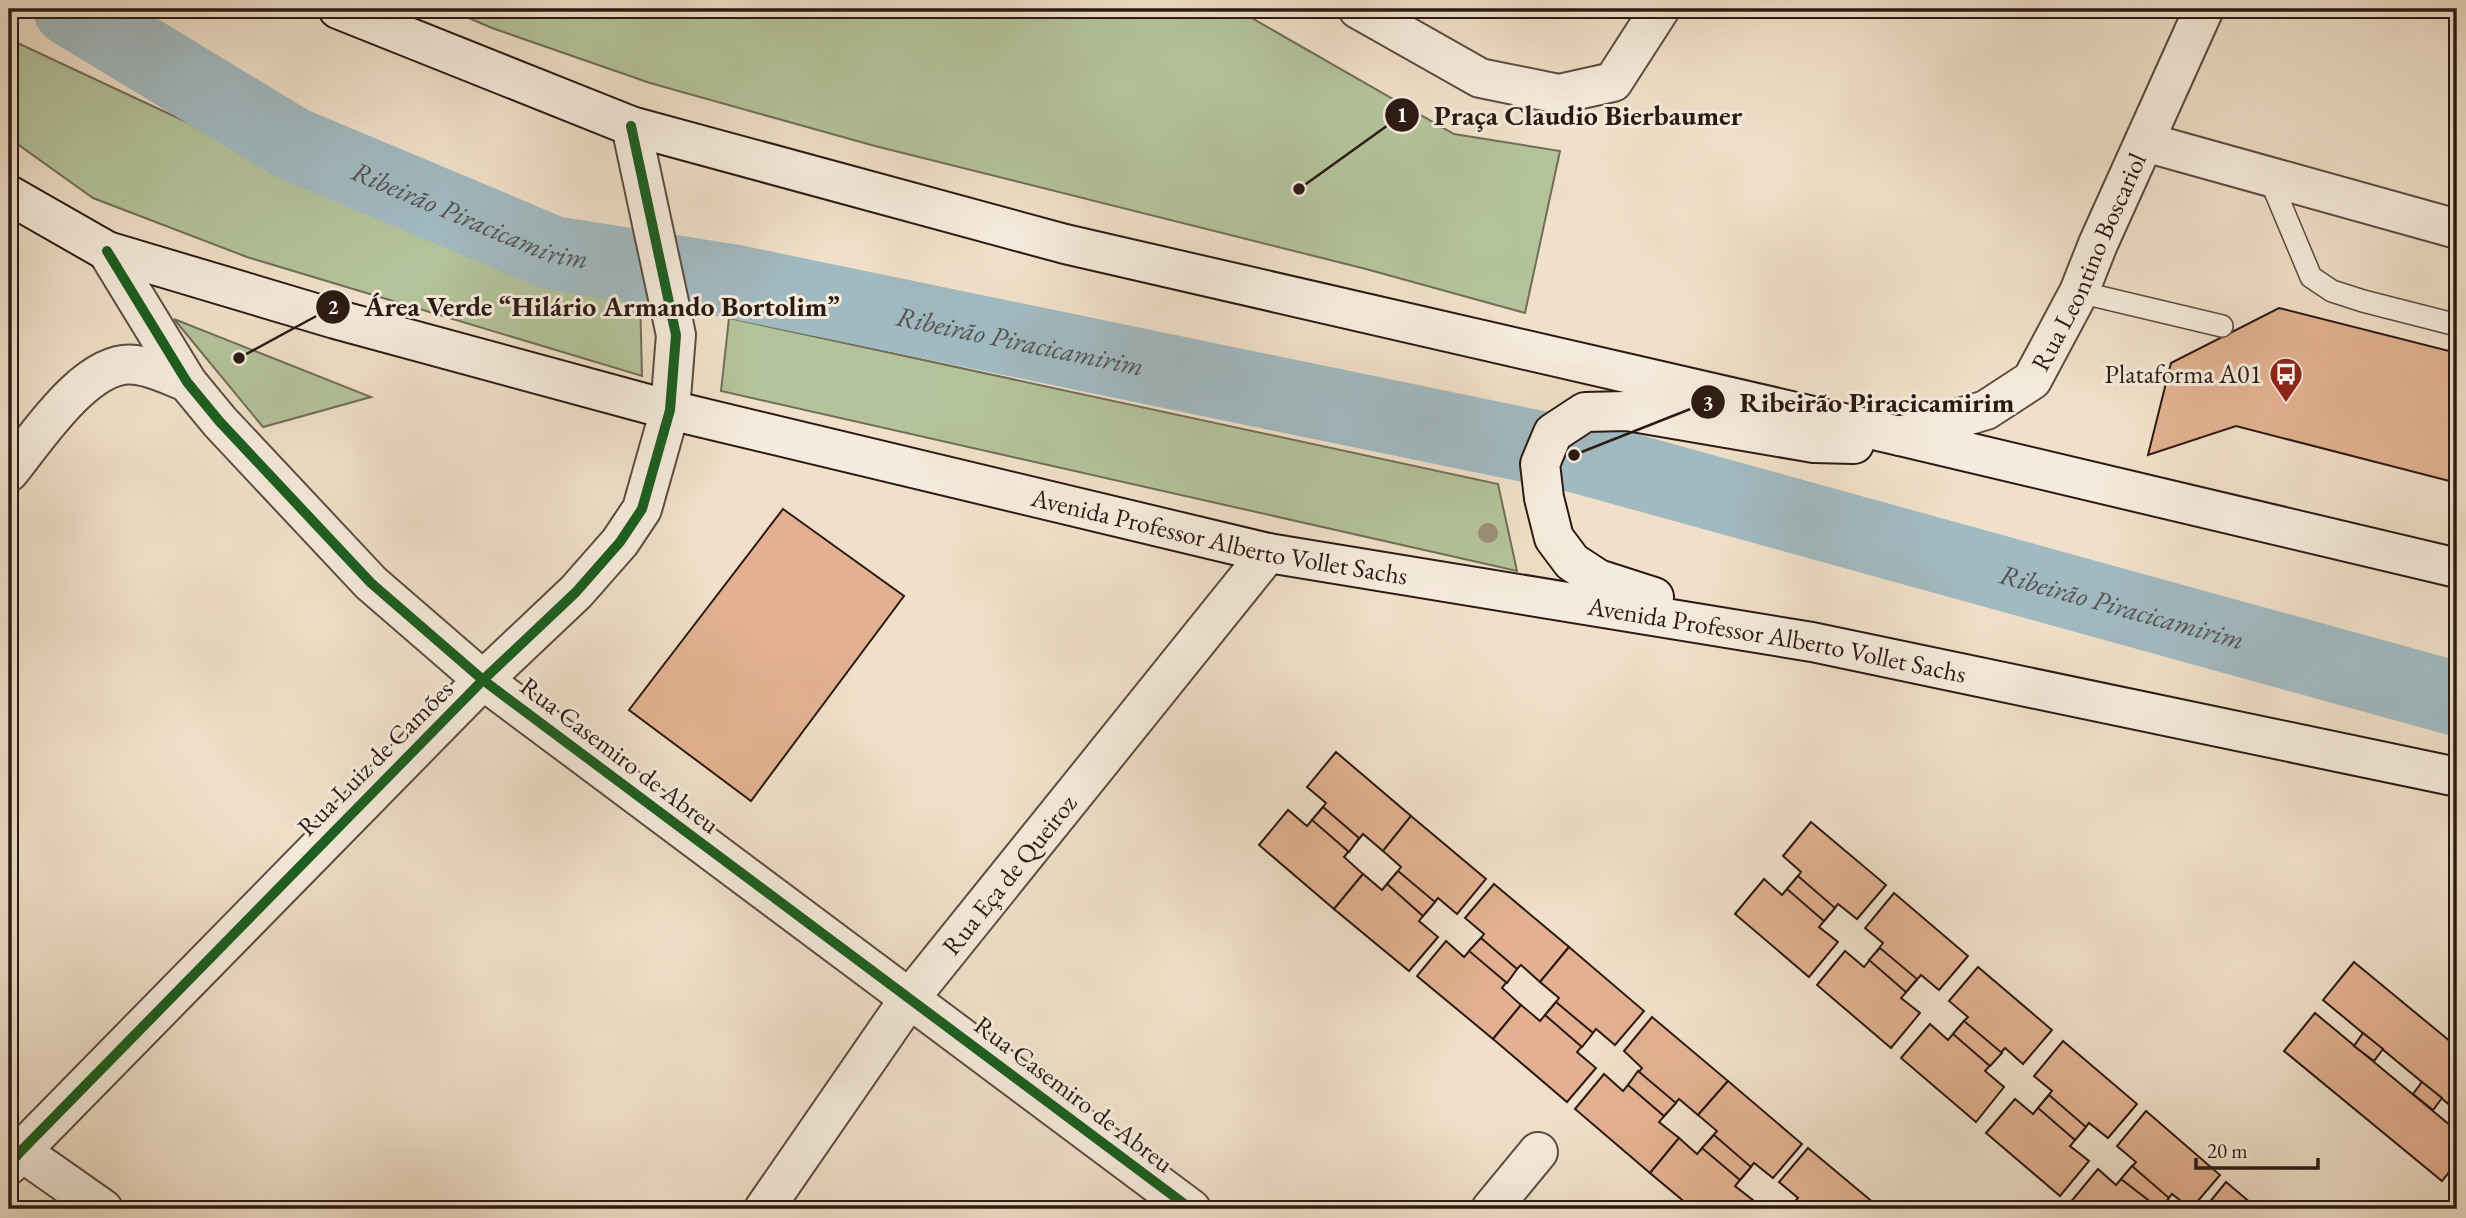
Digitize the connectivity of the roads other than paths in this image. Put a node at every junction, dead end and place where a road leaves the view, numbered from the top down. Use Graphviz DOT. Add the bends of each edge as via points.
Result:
graph roads {
  1 [pos="338,9"];
  2 [pos="1358,9"];
  3 [pos="1660,9"];
  4 [pos="2204,9"];
  5 [pos="631,126"];
  6 [pos="2145,142"];
  7 [pos="2269,177"];
  8 [pos="10,199"];
  9 [pos="2457,229"];
  10 [pos="107,251"];
  11 [pos="2079,292"];
  12 [pos="2457,325"];
  13 [pos="2222,326"];
  14 [pos="187,382"];
  15 [pos="670,410"];
  16 [pos="1900,436"];
  17 [pos="9,472"];
  18 [pos="1268,552"];
  19 [pos="2457,568"];
  20 [pos="1812,642"];
  21 [pos="483,680"];
  22 [pos="2457,776"];
  23 [pos="909,999"];
  24 [pos="1538,1152"];
  25 [pos="12,1153"];
  26 [pos="103,1209"];
  27 [pos="764,1209"];
  28 [pos="1191,1209"];
  29 [pos="1491,1209"];
  1 -- 5 [label="main road"];
  2 -- 3 [label="main road" via="1480,78 1559,94 1613,82"];
  4 -- 6 [label="main road, Rua Leontino Boscariol"];
  5 -- 15 [label="main road, Rua Luiz de Camões" via="676,335"];
  5 -- 16 [label="main road" via="1065,244"];
  6 -- 7 [label="main road"];
  6 -- 11 [label="main road, Rua Leontino Boscariol"];
  7 -- 9 [label="main road"];
  7 -- 12 [label="lane" via="2311,277 2332,291"];
  8 -- 10 [label="main road, Avenida Professor Alberto Vollet Sachs"];
  10 -- 14 [label="main road, Rua Casemiro de Abreu"];
  10 -- 15 [label="main road, Avenida Professor Alberto Vollet Sachs"];
  11 -- 13 [label="lane"];
  11 -- 16 [label="main road, Rua Leontino Boscariol" via="2032,380 1986,410"];
  14 -- 17 [label="main road" via="135,364 108,367 70,396"];
  14 -- 21 [label="main road, Rua Casemiro de Abreu" via="371,583"];
  15 -- 18 [label="main road, Avenida Professor Alberto Vollet Sachs"];
  15 -- 21 [label="main road, Rua Luiz de Camões" via="642,509 620,542 576,592"];
  16 -- 19 [label="main road"];
  16 -- 20 [label="main road, Rua Leontino Boscariol" via="1867,444 1814,443 1627,411 1585,412 1553,433 1540,464 1544,498 1554,538 1572,562 1598,579"];
  18 -- 20 [label="main road, Avenida Professor Alberto Vollet Sachs"];
  18 -- 23 [label="main road, Rua Eça de Queiroz"];
  20 -- 22 [label="main road, Avenida Professor Alberto Vollet Sachs"];
  21 -- 23 [label="main road, Rua Casemiro de Abreu"];
  21 -- 25 [label="main road, Rua Luiz de Camões"];
  23 -- 27 [label="main road, Rua Eça de Queiroz"];
  23 -- 28 [label="main road, Rua Casemiro de Abreu"];
  24 -- 29 [label="main road"];
  25 -- 26 [label="main road"];
}
